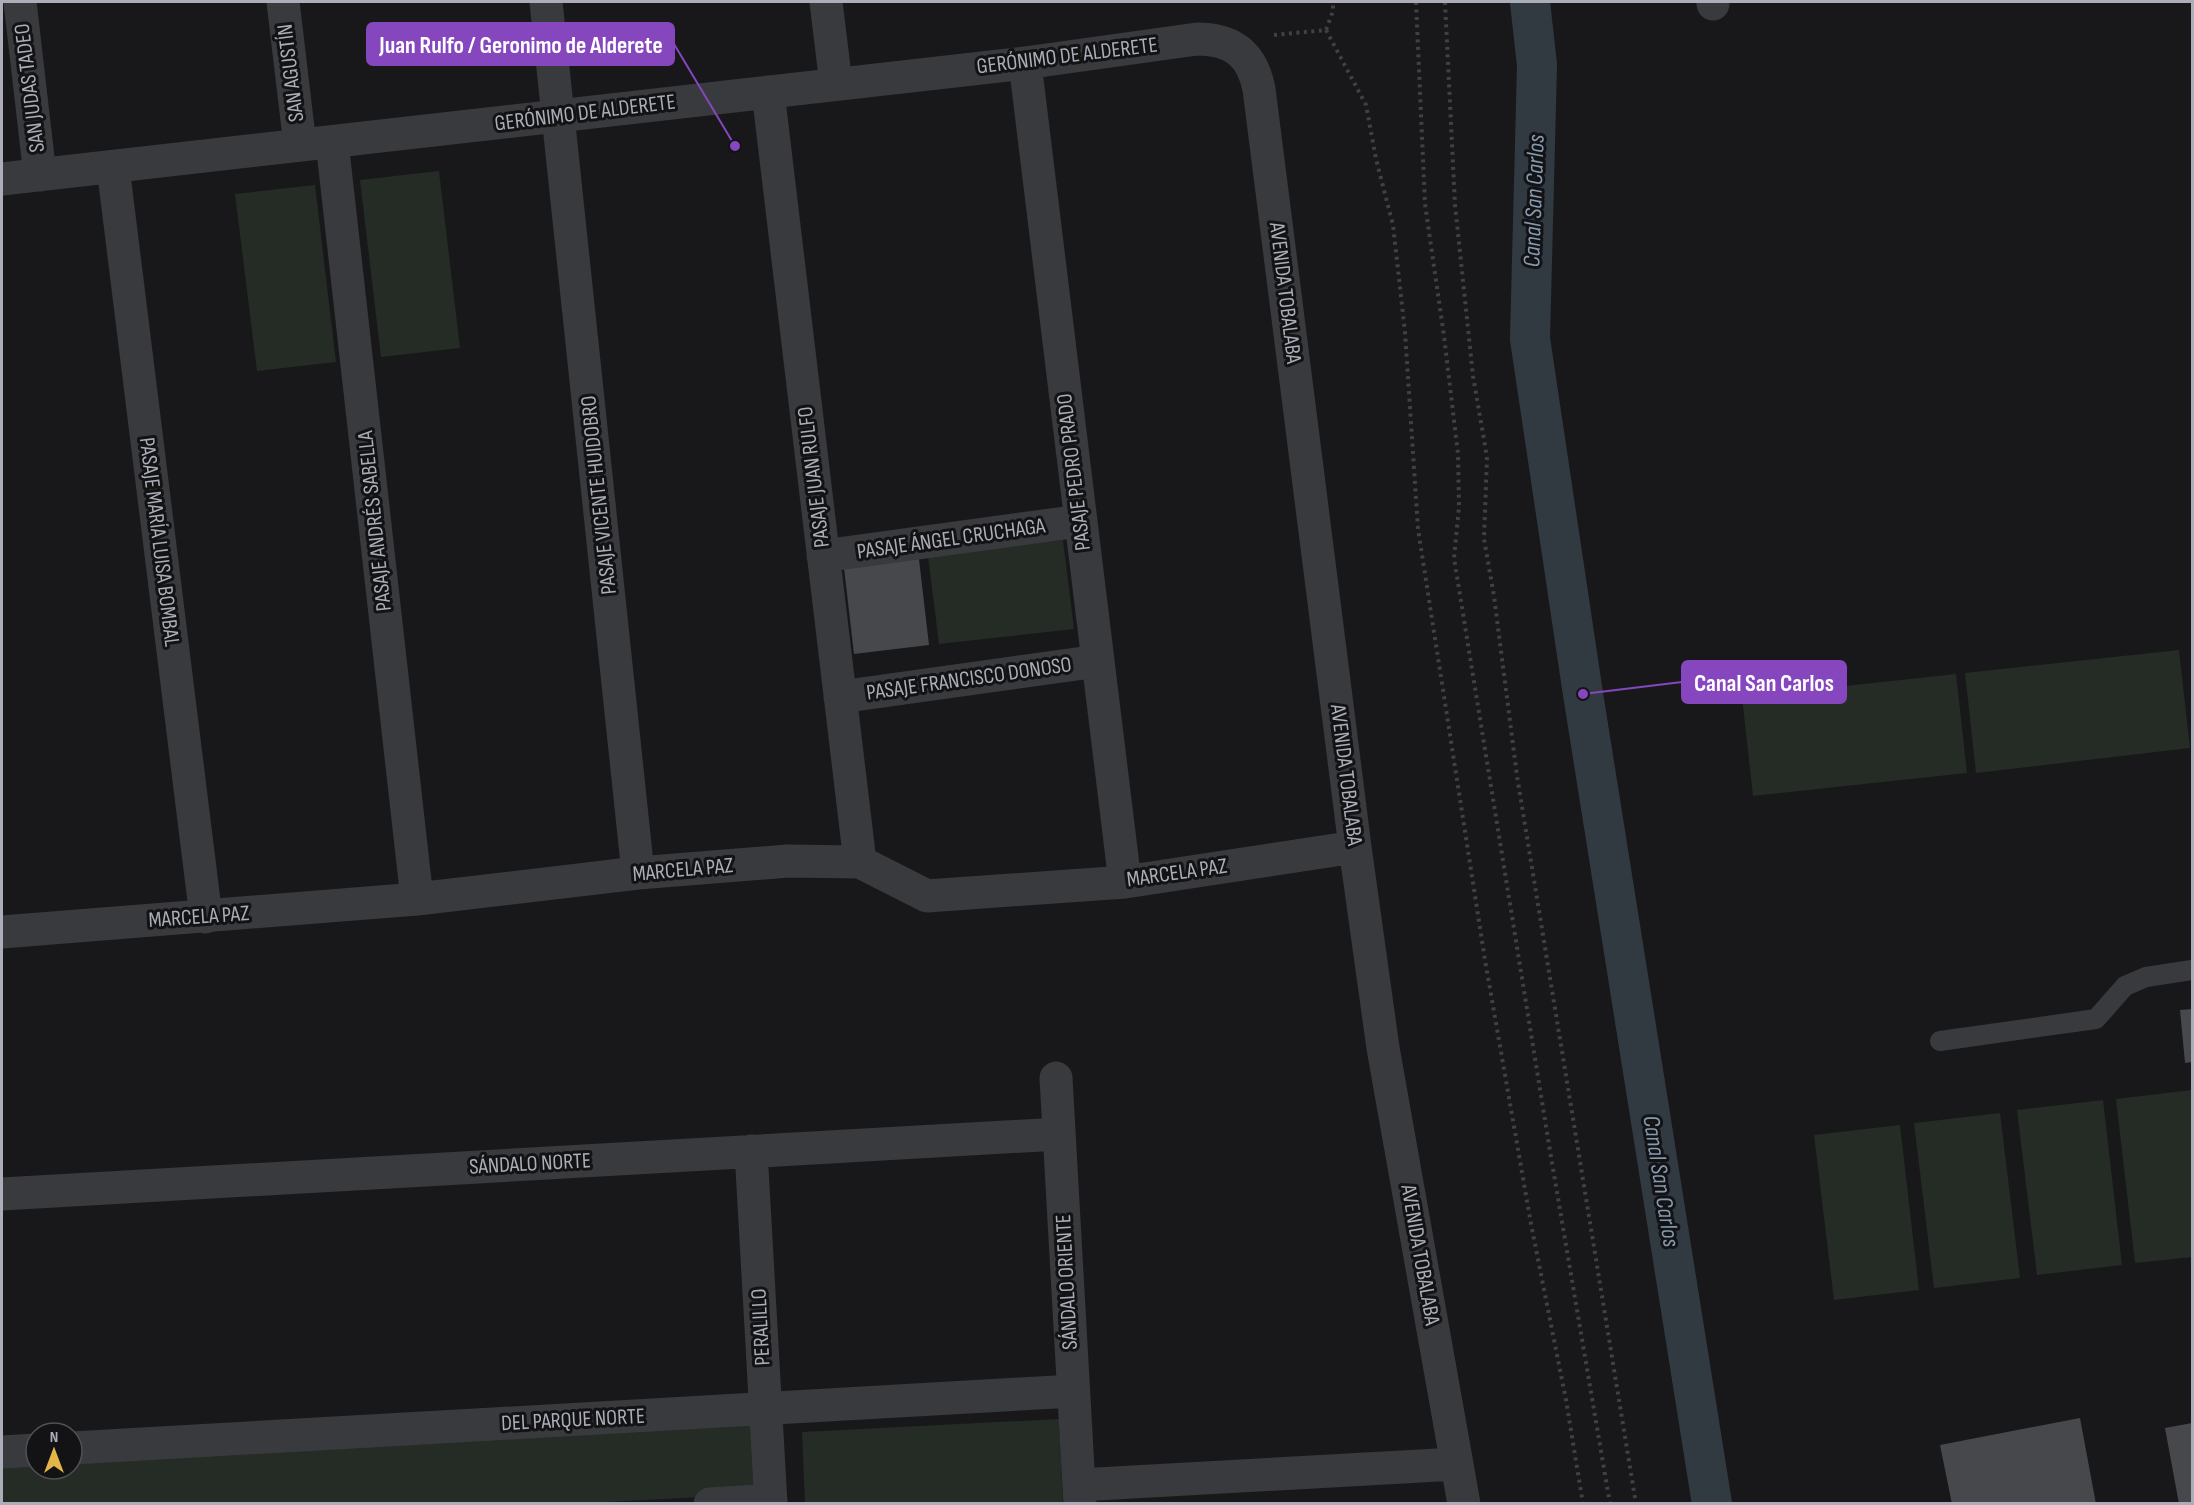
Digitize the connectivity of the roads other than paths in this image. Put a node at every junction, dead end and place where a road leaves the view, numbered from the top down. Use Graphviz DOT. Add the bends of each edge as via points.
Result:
graph roads {
  1 [pos="20,2"];
  2 [pos="283,2"];
  3 [pos="546,2"];
  4 [pos="826,2"];
  5 [pos="1237,50"];
  6 [pos="1025,63"];
  7 [pos="836,84"];
  8 [pos="768,92"];
  9 [pos="559,116"];
  10 [pos="332,142"];
  11 [pos="300,145"];
  12 [pos="113,167"];
  13 [pos="40,175"];
  14 [pos="2,180"];
  15 [pos="1080,521"];
  16 [pos="823,556"];
  17 [pos="1098,661"];
  18 [pos="840,697"];
  19 [pos="1355,847"];
  20 [pos="860,862"];
  21 [pos="638,873"];
  22 [pos="1125,882"];
  23 [pos="417,899"];
  24 [pos="206,916"];
  25 [pos="2,932"];
  26 [pos="2193,970"];
  27 [pos="1940,1041"];
  28 [pos="1056,1078"];
  29 [pos="1059,1134"];
  30 [pos="751,1151"];
  31 [pos="2,1194"];
  32 [pos="1073,1391"];
  33 [pos="766,1409"];
  34 [pos="84,1447"];
  35 [pos="24,1451"];
  36 [pos="2,1452"];
  37 [pos="1456,1464"];
  38 [pos="1079,1494"];
  39 [pos="771,1502"];
  40 [pos="710,1503"];
  41 [pos="1464,1503"];
  1 -- 13 [label="street, SAN JUDAS TADEO"];
  2 -- 11 [label="street, SAN AGUSTÍN"];
  3 -- 9 [label="street, PASAJE VICENTE HUIDOBRO"];
  4 -- 7 [label="street"];
  5 -- 6 [label="street, GERÓNIMO DE ALDERETE" via="1212,39 1197,39"];
  5 -- 19 [label="street, AVENIDA TOBALABA" via="1256,74 1259,89"];
  6 -- 7 [label="street, GERÓNIMO DE ALDERETE"];
  6 -- 15 [label="street, PASAJE PEDRO PRADO"];
  7 -- 8 [label="street, GERÓNIMO DE ALDERETE"];
  8 -- 9 [label="street, GERÓNIMO DE ALDERETE"];
  8 -- 16 [label="street, PASAJE JUAN RULFO"];
  9 -- 10 [label="street, GERÓNIMO DE ALDERETE"];
  9 -- 21 [label="street, PASAJE VICENTE HUIDOBRO"];
  10 -- 11 [label="street, GERÓNIMO DE ALDERETE"];
  10 -- 23 [label="street, PASAJE ANDRÉS SABELLA"];
  11 -- 12 [label="street, GERÓNIMO DE ALDERETE"];
  12 -- 13 [label="street, GERÓNIMO DE ALDERETE"];
  12 -- 24 [label="street, PASAJE MARÍA LUISA BOMBAL"];
  13 -- 14 [label="street, GERÓNIMO DE ALDERETE"];
  15 -- 16 [label="street, PASAJE ÁNGEL CRUCHAGA"];
  15 -- 17 [label="street, PASAJE PEDRO PRADO"];
  16 -- 18 [label="street, PASAJE JUAN RULFO"];
  17 -- 18 [label="street, PASAJE FRANCISCO DONOSO"];
  17 -- 22 [label="street, PASAJE PEDRO PRADO"];
  18 -- 20 [label="street, PASAJE JUAN RULFO"];
  19 -- 22 [label="street, MARCELA PAZ"];
  19 -- 37 [label="street, AVENIDA TOBALABA" via="1383,1048"];
  20 -- 21 [label="street, MARCELA PAZ" via="788,861"];
  20 -- 22 [label="street, MARCELA PAZ" via="927,896"];
  21 -- 23 [label="street, MARCELA PAZ"];
  23 -- 24 [label="street, MARCELA PAZ"];
  24 -- 25 [label="street, MARCELA PAZ"];
  26 -- 27 [label="lane" via="2146,977 2125,986 2096,1019"];
  28 -- 29 [label="street, SÁNDALO ORIENTE"];
  29 -- 30 [label="street, SÁNDALO NORTE"];
  29 -- 32 [label="street, SÁNDALO ORIENTE"];
  30 -- 31 [label="street, SÁNDALO NORTE"];
  30 -- 33 [label="street, PERALILLO"];
  32 -- 33 [label="street, DEL PARQUE NORTE"];
  32 -- 38 [label="street, SÁNDALO ORIENTE"];
  33 -- 34 [label="street, DEL PARQUE NORTE"];
  33 -- 39 [label="street, PERALILLO"];
  35 -- 36 [label="street"];
  37 -- 38 [label="street, SÁNDALO ORIENTE"];
  37 -- 41 [label="street, AVENIDA TOBALABA"];
  39 -- 40 [label="street"];
}
